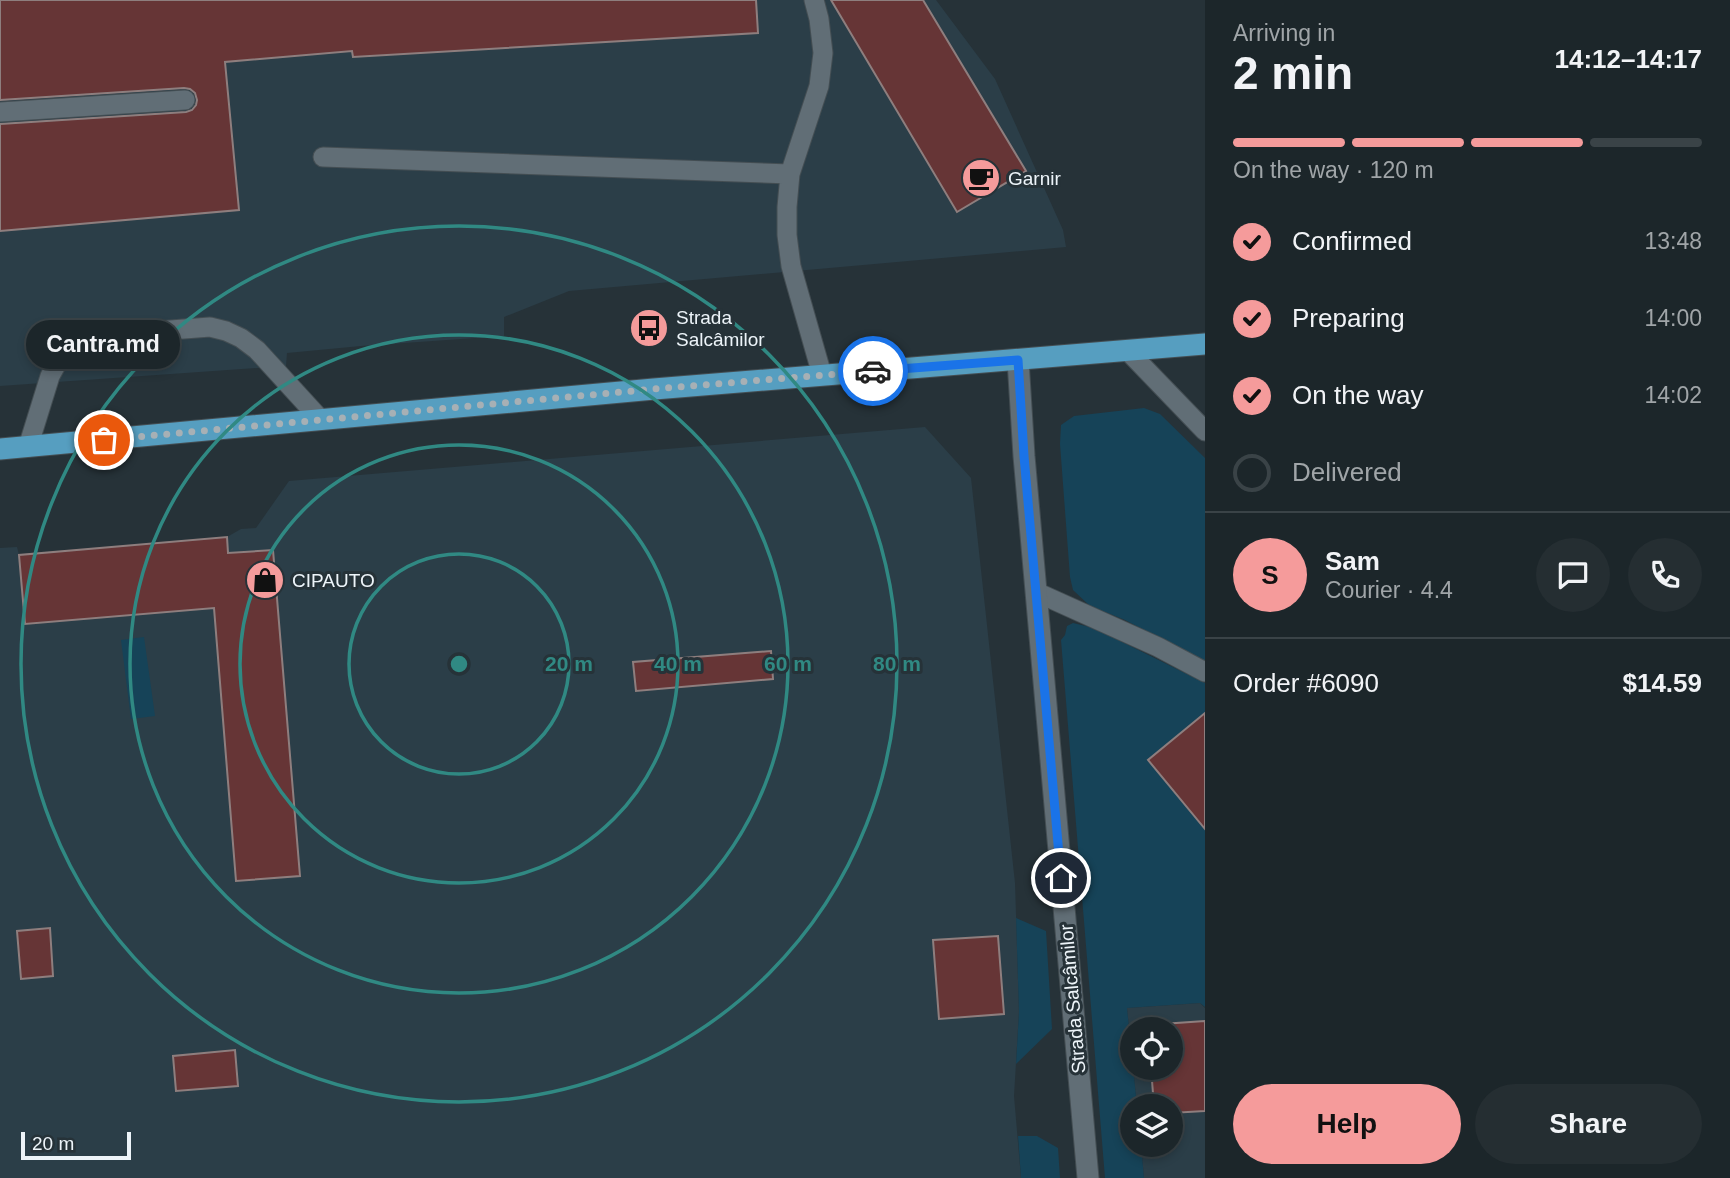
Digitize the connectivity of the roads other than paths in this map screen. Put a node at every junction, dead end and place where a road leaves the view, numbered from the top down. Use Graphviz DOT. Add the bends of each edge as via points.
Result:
graph roads {
  1 [pos="814,0"];
  2 [pos="185,100"];
  3 [pos="0,112"];
  4 [pos="323,157"];
  5 [pos="790,174"];
  6 [pos="1205,344"];
  7 [pos="1128,351"];
  8 [pos="1018,360"];
  9 [pos="822,375"];
  10 [pos="321,421"];
  11 [pos="1205,431"];
  12 [pos="28,447"];
  13 [pos="0,449"];
  14 [pos="1036,592"];
  15 [pos="1205,672"];
  16 [pos="1088,1178"];
  1 -- 5 [label="lane" via="823,53 819,86"];
  2 -- 3 [label="lane"];
  4 -- 5 [label="lane"];
  5 -- 9 [label="lane" via="790,266"];
  6 -- 7 [label="main road"];
  7 -- 8 [label="main road"];
  7 -- 11 [label="lane"];
  8 -- 9 [label="main road"];
  8 -- 14 [label="street, Strada Salcâmilor"];
  9 -- 10 [label="main road"];
  10 -- 12 [label="main road"];
  10 -- 12 [label="lane" via="257,350 226,331 210,327 92,336 60,358"];
  12 -- 13 [label="main road"];
  14 -- 15 [label="lane"];
  14 -- 16 [label="street, Strada Salcâmilor"];
}
